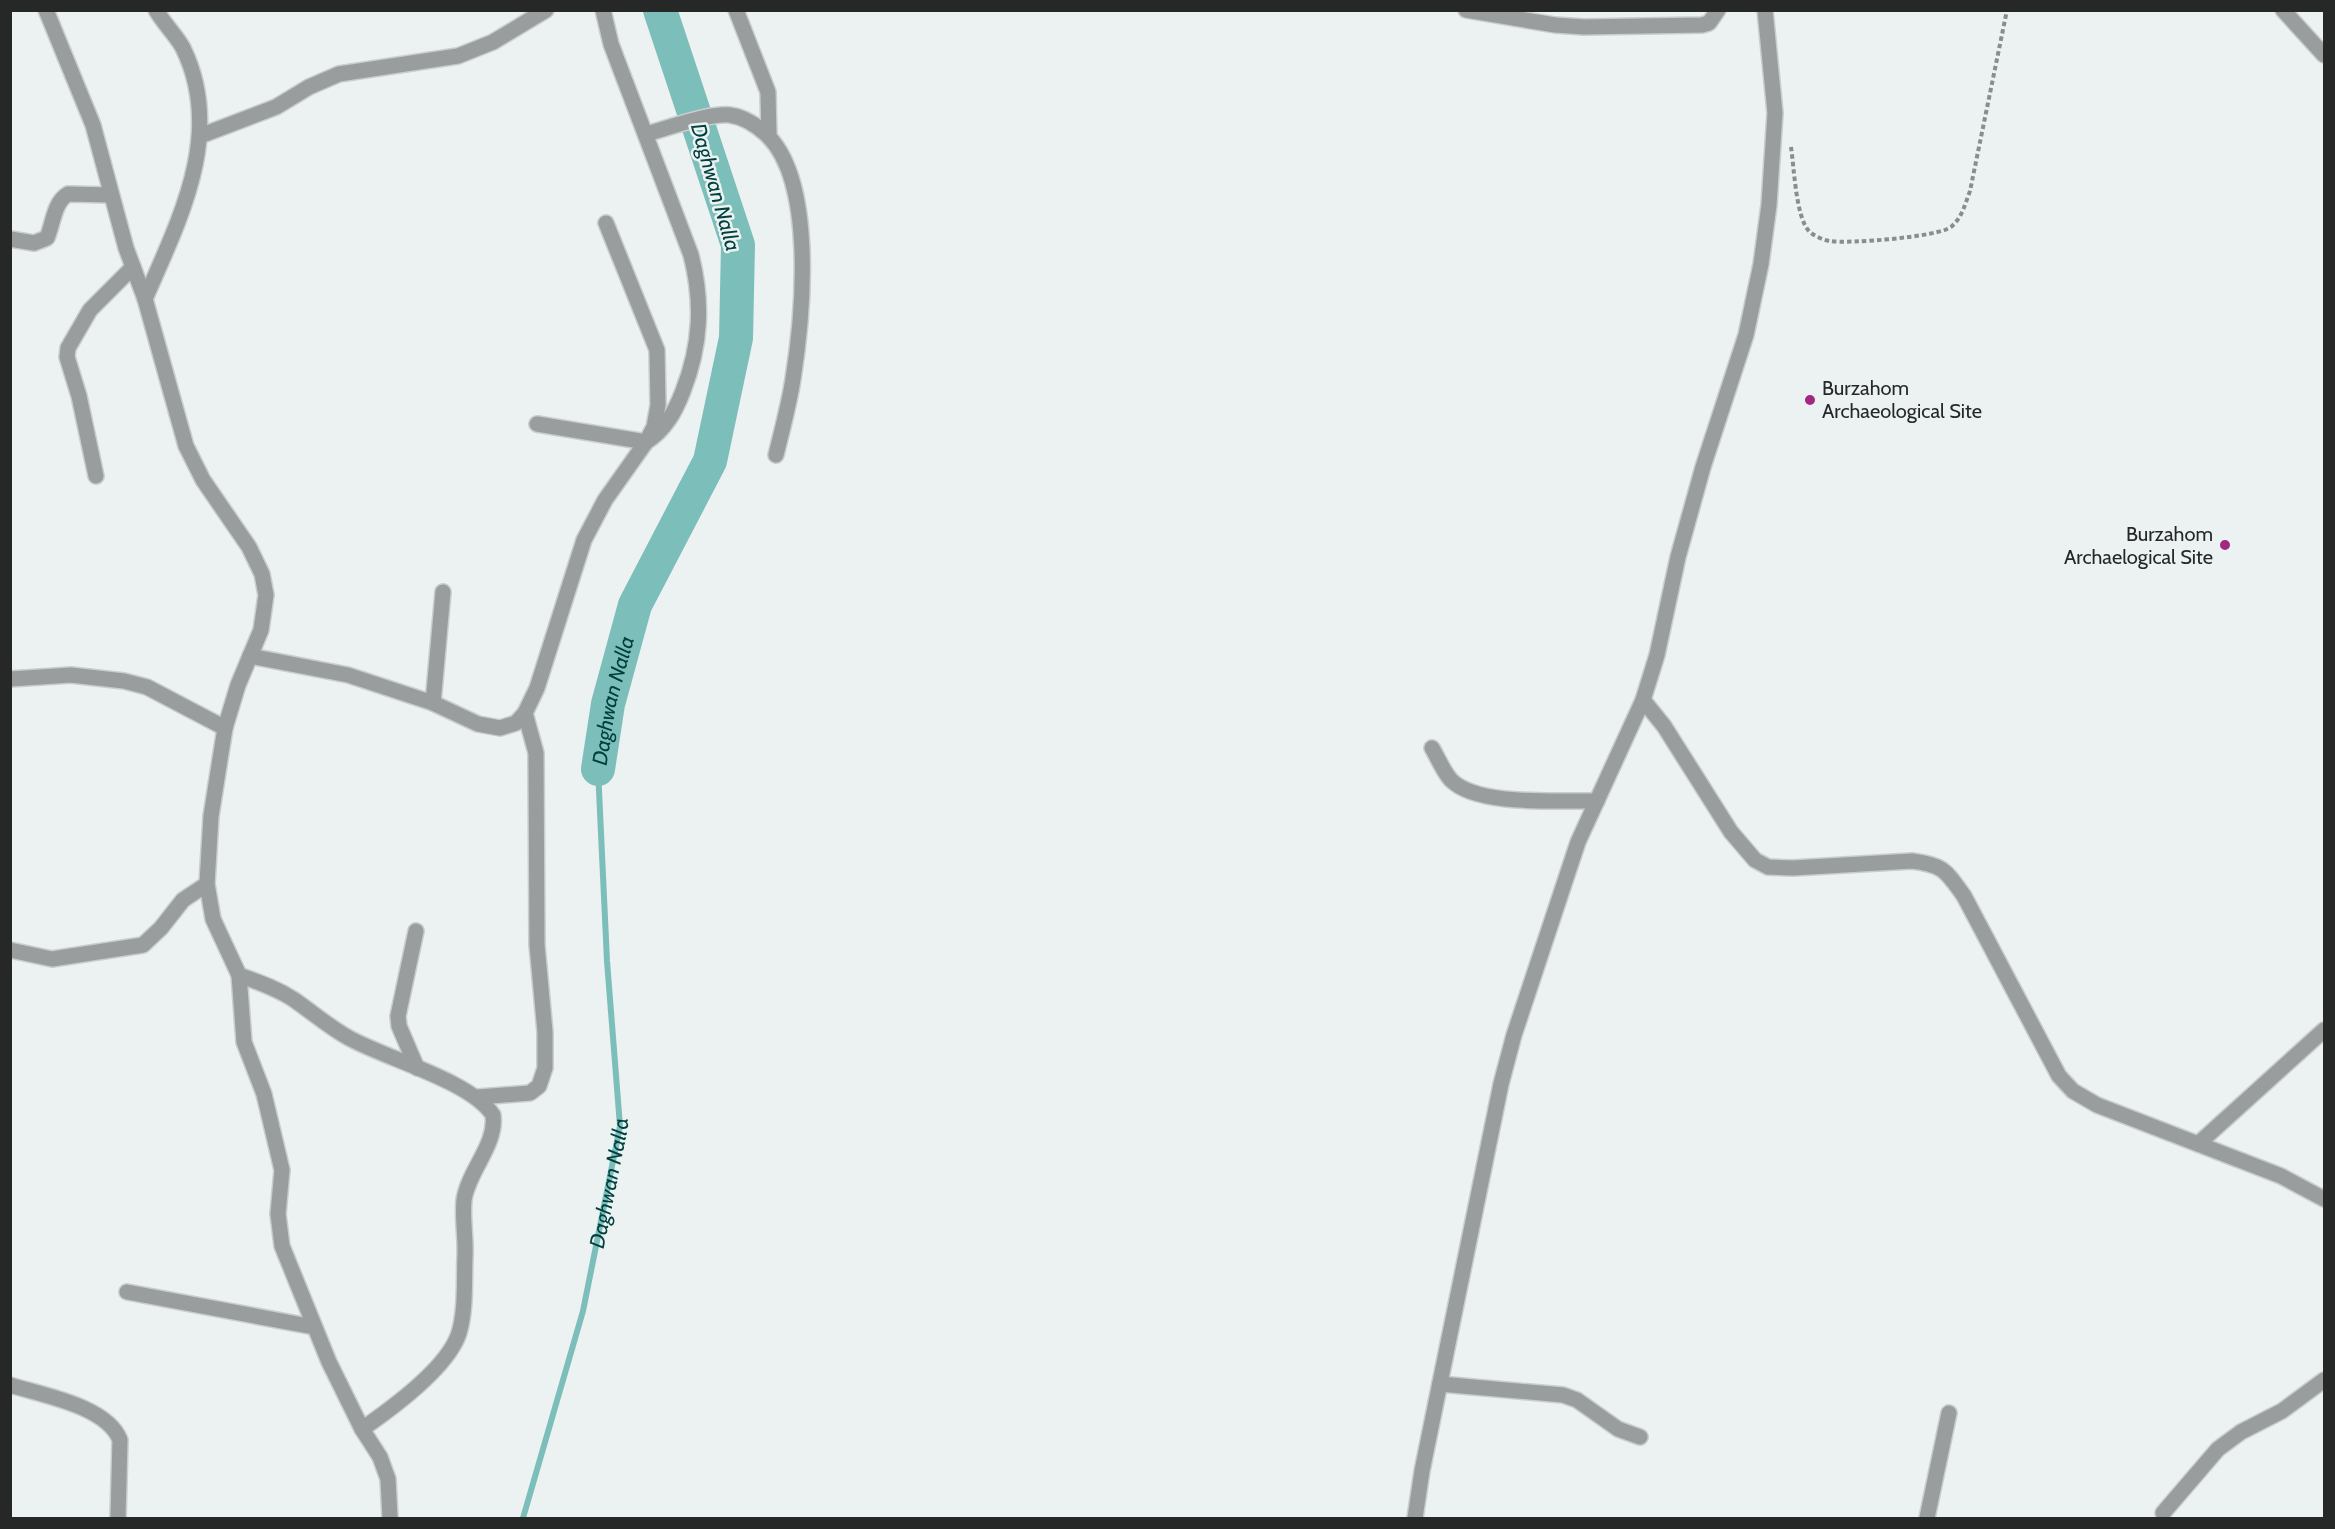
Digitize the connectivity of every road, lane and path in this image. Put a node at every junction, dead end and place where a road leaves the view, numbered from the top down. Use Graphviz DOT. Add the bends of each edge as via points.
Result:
graph roads {
  1 [pos="46,10"];
  2 [pos="156,10"];
  3 [pos="546,10"];
  4 [pos="603,10"];
  5 [pos="736,10"];
  6 [pos="1466,10"];
  7 [pos="1718,10"];
  8 [pos="1765,10"];
  9 [pos="2007,10"];
  10 [pos="2283,10"];
  11 [pos="2325,55"];
  12 [pos="646,134"];
  13 [pos="200,136"];
  14 [pos="769,137"];
  15 [pos="1790,140"];
  16 [pos="111,195"];
  17 [pos="606,223"];
  18 [pos="10,239"];
  19 [pos="133,267"];
  20 [pos="145,299"];
  21 [pos="537,424"];
  22 [pos="646,442"];
  23 [pos="776,455"];
  24 [pos="96,476"];
  25 [pos="443,592"];
  26 [pos="250,656"];
  27 [pos="10,679"];
  28 [pos="1643,700"];
  29 [pos="433,703"];
  30 [pos="525,713"];
  31 [pos="225,728"];
  32 [pos="1432,748"];
  33 [pos="1597,801"];
  34 [pos="207,884"];
  35 [pos="416,931"];
  36 [pos="10,950"];
  37 [pos="239,975"];
  38 [pos="2325,1030"];
  39 [pos="417,1068"];
  40 [pos="478,1097"];
  41 [pos="2198,1144"];
  42 [pos="2325,1199"];
  43 [pos="127,1292"];
  44 [pos="314,1327"];
  45 [pos="2325,1380"];
  46 [pos="1440,1384"];
  47 [pos="10,1385"];
  48 [pos="1949,1413"];
  49 [pos="362,1429"];
  50 [pos="1640,1437"];
  51 [pos="2163,1513"];
  52 [pos="118,1518"];
  53 [pos="390,1518"];
  54 [pos="1415,1518"];
  55 [pos="1927,1518"];
  1 -- 16 [label="street" via="93,125"];
  2 -- 13 [label="street" via="182,48 194,76"];
  3 -- 13 [label="street" via="475,51 339,74 276,107"];
  4 -- 12 [label="street" via="611,44"];
  5 -- 14 [label="street" via="768,92"];
  6 -- 7 [label="street" via="1555,25 1606,27 1702,26"];
  8 -- 28 [label="street" via="1775,113 1761,264 1746,335 1703,466"];
  9 -- 15 [label="path" via="1970,191 1960,217 1950,228 1936,234 1850,242 1820,238 1802,222"];
  10 -- 11 [label="street"];
  12 -- 14 [label="street" via="729,115 755,124"];
  12 -- 22 [label="street" via="691,255 698,282 700,325 694,363 676,409 657,435"];
  13 -- 20 [label="street" via="181,216"];
  14 -- 23 [label="street" via="780,149 790,176 798,209 802,258 793,380"];
  16 -- 18 [label="street" via="68,194 63,197 47,238 34,243"];
  16 -- 19 [label="street"];
  17 -- 22 [label="street" via="657,350 658,405"];
  19 -- 20 [label="street"];
  19 -- 24 [label="street" via="90,310 68,348"];
  20 -- 26 [label="street" via="186,446 262,574 264,615"];
  21 -- 22 [label="street"];
  22 -- 30 [label="street" via="605,500 584,540 537,688"];
  25 -- 29 [label="street"];
  26 -- 29 [label="street" via="348,675"];
  26 -- 31 [label="street"];
  27 -- 31 [label="street" via="71,675 124,681 147,687"];
  28 -- 33 [label="street"];
  28 -- 41 [label="street" via="1664,726 1731,832 1755,860 1768,867 1793,868 1912,861 1931,863 1947,871 2059,1076 2073,1091 2097,1105"];
  29 -- 30 [label="street" via="478,723 500,728 516,723"];
  30 -- 40 [label="street" via="536,753 537,945 545,1068 539,1086 530,1093"];
  31 -- 34 [label="street" via="211,816"];
  32 -- 33 [label="street" via="1453,781 1472,792 1499,799"];
  33 -- 46 [label="street" via="1578,842 1514,1035"];
  34 -- 36 [label="street" via="183,900 143,945 52,959"];
  34 -- 37 [label="street" via="213,919"];
  35 -- 39 [label="street" via="398,1016"];
  37 -- 39 [label="street" via="272,987 352,1040"];
  37 -- 44 [label="street" via="244,1042 264,1094 282,1170 278,1214 282,1246"];
  38 -- 41 [label="street"];
  39 -- 40 [label="street"];
  40 -- 49 [label="street" via="493,1114 494,1122 464,1202 459,1334 446,1356 404,1399"];
  41 -- 42 [label="street" via="2281,1176"];
  43 -- 44 [label="street"];
  44 -- 49 [label="street"];
  45 -- 51 [label="street" via="2218,1449"];
  46 -- 50 [label="street" via="1563,1395 1577,1400 1618,1429"];
  46 -- 54 [label="street"];
  47 -- 52 [label="street" via="78,1406 116,1430 120,1440"];
  48 -- 55 [label="street"];
  49 -- 53 [label="street" via="380,1456 388,1479"];
}
